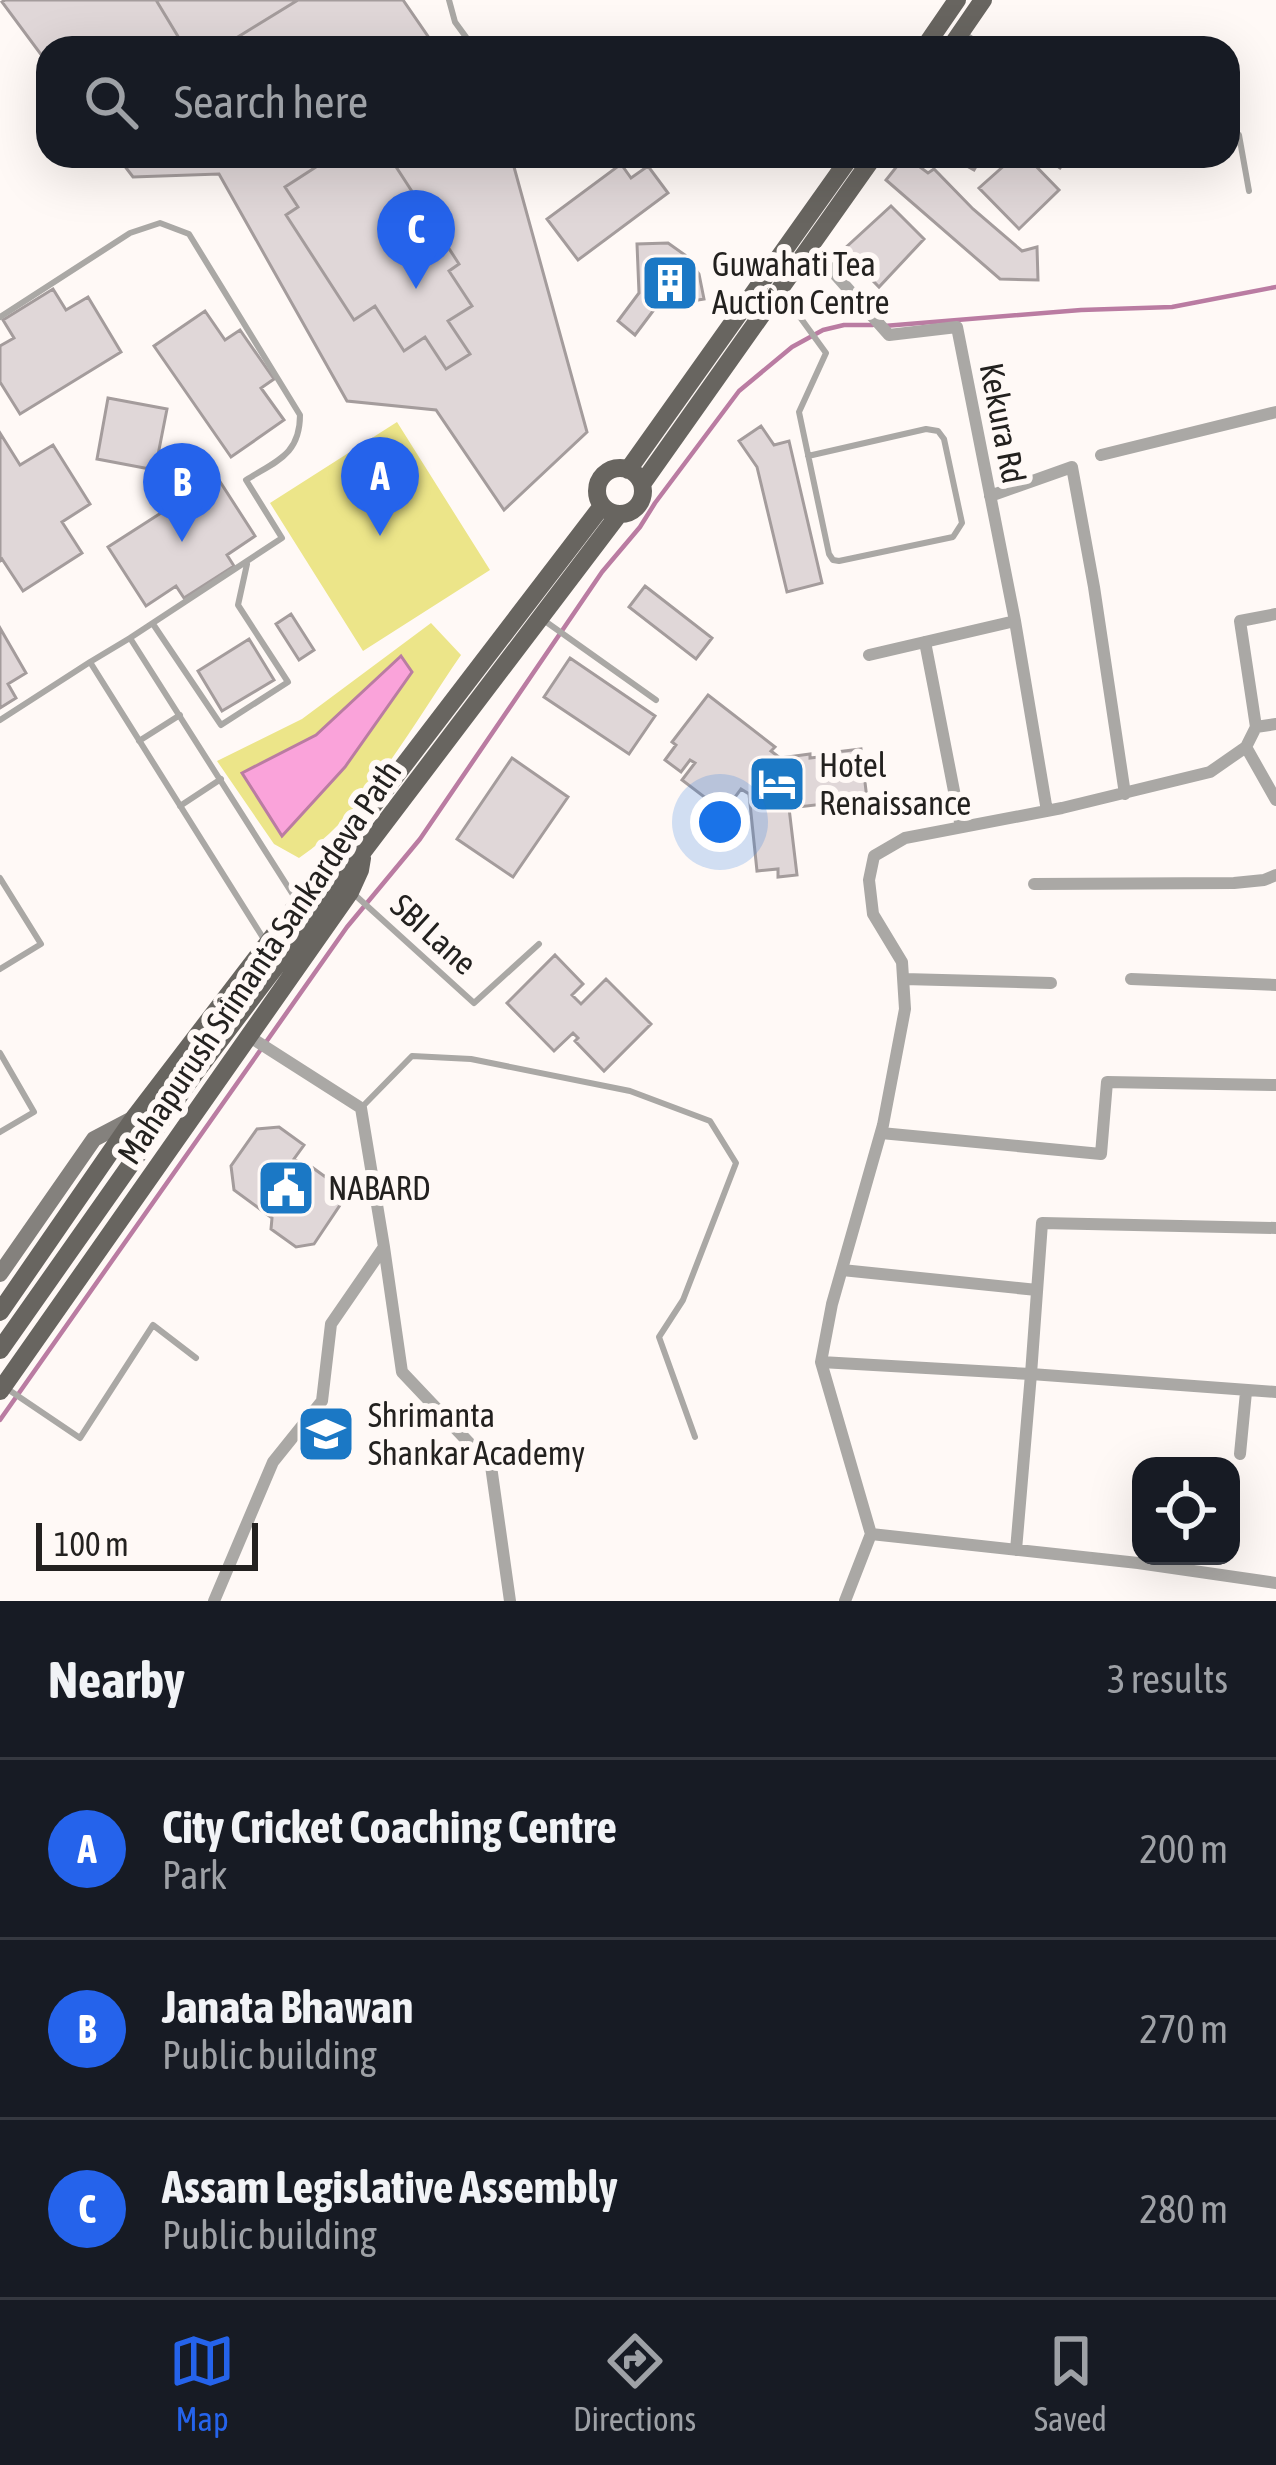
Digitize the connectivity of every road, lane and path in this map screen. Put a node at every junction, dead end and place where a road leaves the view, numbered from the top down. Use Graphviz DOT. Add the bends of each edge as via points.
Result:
graph roads {
  1 [pos="449,0"];
  2 [pos="957,0"];
  3 [pos="983,0"];
  4 [pos="465,36"];
  5 [pos="932,36"];
  6 [pos="959,36"];
  7 [pos="1240,141"];
  8 [pos="843,168"];
  9 [pos="865,168"];
  10 [pos="1249,191"];
  11 [pos="810,246"];
  12 [pos="779,289"];
  13 [pos="0,317"];
  14 [pos="1276,412"];
  15 [pos="1101,455"];
  16 [pos="808,456"];
  17 [pos="635,477"];
  18 [pos="990,496"];
  19 [pos="611,510"];
  20 [pos="248,560"];
  21 [pos="1276,614"];
  22 [pos="1016,621"];
  23 [pos="547,622"];
  24 [pos="153,623"];
  25 [pos="130,638"];
  26 [pos="925,642"];
  27 [pos="869,655"];
  28 [pos="90,662"];
  29 [pos="656,700"];
  30 [pos="180,716"];
  31 [pos="0,720"];
  32 [pos="1276,724"];
  33 [pos="1256,728"];
  34 [pos="139,741"];
  35 [pos="1246,747"];
  36 [pos="221,779"];
  37 [pos="1126,794"];
  38 [pos="1276,800"];
  39 [pos="180,806"];
  40 [pos="1047,811"];
  41 [pos="961,827"];
  42 [pos="364,847"];
  43 [pos="1276,875"];
  44 [pos="0,878"];
  45 [pos="1034,884"];
  46 [pos="356,896"];
  47 [pos="298,902"];
  48 [pos="539,944"];
  49 [pos="273,951"];
  50 [pos="0,969"];
  51 [pos="904,979"];
  52 [pos="1131,979"];
  53 [pos="1051,983"];
  54 [pos="1276,985"];
  55 [pos="253,1039"];
  56 [pos="0,1053"];
  57 [pos="1276,1085"];
  58 [pos="361,1108"];
  59 [pos="134,1118"];
  60 [pos="0,1132"];
  61 [pos="881,1133"];
  62 [pos="1276,1228"];
  63 [pos="384,1246"];
  64 [pos="842,1270"];
  65 [pos="0,1274"];
  66 [pos="1037,1290"];
  67 [pos="0,1312"];
  68 [pos="0,1350"];
  69 [pos="196,1358"];
  70 [pos="820,1362"];
  71 [pos="1031,1374"];
  72 [pos="4,1389"];
  73 [pos="1246,1392"];
  74 [pos="1276,1392"];
  75 [pos="695,1437"];
  76 [pos="1240,1454"];
  77 [pos="871,1534"];
  78 [pos="1016,1550"];
  79 [pos="1276,1583"];
  80 [pos="214,1601"];
  81 [pos="510,1601"];
  82 [pos="845,1601"];
  1 -- 4 [label="lane"];
  2 -- 5 [label="main road"];
  3 -- 6 [label="main road"];
  7 -- 10 [label="lane"];
  8 -- 17 [label="main road"];
  9 -- 11 [label="main road"];
  11 -- 12 [label="main road"];
  11 -- 18 [label="street, Kekura Rd" via="889,334 957,327"];
  12 -- 16 [label="lane" via="826,353 799,412"];
  12 -- 17 [label="main road"];
  13 -- 20 [label="lane" via="130,233 160,223 189,234 299,416 292,451 246,479 282,538"];
  14 -- 15 [label="street"];
  16 -- 16 [label="lane" via="832,560 953,538 962,523 938,431"];
  17 -- 19 [label="main road" via="639,503"];
  17 -- 19 [label="main road" via="618,467 604,474 597,488"];
  18 -- 22 [label="street, Kekura Rd"];
  18 -- 37 [label="street" via="1072,467"];
  19 -- 23 [label="main road, Mahapurush Srimanta Sankardeva Path"];
  19 -- 47 [label="main road, Mahapurush Srimanta Sankardeva Path"];
  20 -- 24 [label="lane"];
  20 -- 24 [label="lane" via="238,604 288,682 221,725"];
  21 -- 33 [label="street" via="1240,621"];
  22 -- 26 [label="street"];
  22 -- 40 [label="street, Kekura Rd"];
  23 -- 29 [label="lane"];
  23 -- 42 [label="main road, Mahapurush Srimanta Sankardeva Path"];
  24 -- 25 [label="lane"];
  25 -- 28 [label="lane"];
  25 -- 30 [label="lane"];
  26 -- 27 [label="street"];
  26 -- 41 [label="street"];
  28 -- 31 [label="lane"];
  28 -- 34 [label="lane"];
  30 -- 34 [label="lane"];
  30 -- 36 [label="lane"];
  32 -- 33 [label="street"];
  33 -- 35 [label="street"];
  34 -- 39 [label="lane"];
  35 -- 37 [label="street" via="1210,772"];
  35 -- 38 [label="street"];
  36 -- 39 [label="lane"];
  36 -- 47 [label="lane"];
  37 -- 40 [label="street"];
  39 -- 49 [label="lane"];
  40 -- 41 [label="street"];
  41 -- 51 [label="street" via="905,838 874,856 872,914"];
  42 -- 46 [label="main road, Mahapurush Srimanta Sankardeva Path"];
  42 -- 49 [label="main road"];
  43 -- 45 [label="street" via="1234,883"];
  44 -- 50 [label="lane" via="41,944"];
  46 -- 48 [label="lane, SBI Lane" via="474,1003"];
  46 -- 55 [label="main road, Mahapurush Srimanta Sankardeva Path"];
  47 -- 49 [label="main road, Mahapurush Srimanta Sankardeva Path"];
  49 -- 59 [label="main road, Mahapurush Srimanta Sankardeva Path"];
  49 -- 68 [label="main road"];
  51 -- 53 [label="street"];
  51 -- 61 [label="street"];
  52 -- 54 [label="street"];
  55 -- 58 [label="street"];
  55 -- 72 [label="main road, Mahapurush Srimanta Sankardeva Path"];
  56 -- 60 [label="lane" via="34,1112"];
  57 -- 61 [label="street" via="1108,1082 1101,1154"];
  58 -- 63 [label="street"];
  58 -- 75 [label="lane" via="412,1057 431,1057 630,1091 710,1121 736,1163 683,1300 659,1337"];
  59 -- 65 [label="main road" via="94,1139"];
  59 -- 67 [label="main road, Mahapurush Srimanta Sankardeva Path"];
  61 -- 64 [label="street"];
  62 -- 66 [label="street" via="1042,1223"];
  63 -- 80 [label="street" via="331,1324 322,1401 274,1462"];
  63 -- 81 [label="street" via="402,1372 491,1466"];
  64 -- 66 [label="street"];
  64 -- 70 [label="street"];
  66 -- 71 [label="street"];
  69 -- 72 [label="lane" via="153,1325 80,1438"];
  70 -- 71 [label="street"];
  70 -- 77 [label="street"];
  71 -- 73 [label="street"];
  71 -- 78 [label="street"];
  73 -- 74 [label="street"];
  73 -- 76 [label="street"];
  77 -- 78 [label="street"];
  77 -- 82 [label="street"];
  78 -- 79 [label="street"];
}
